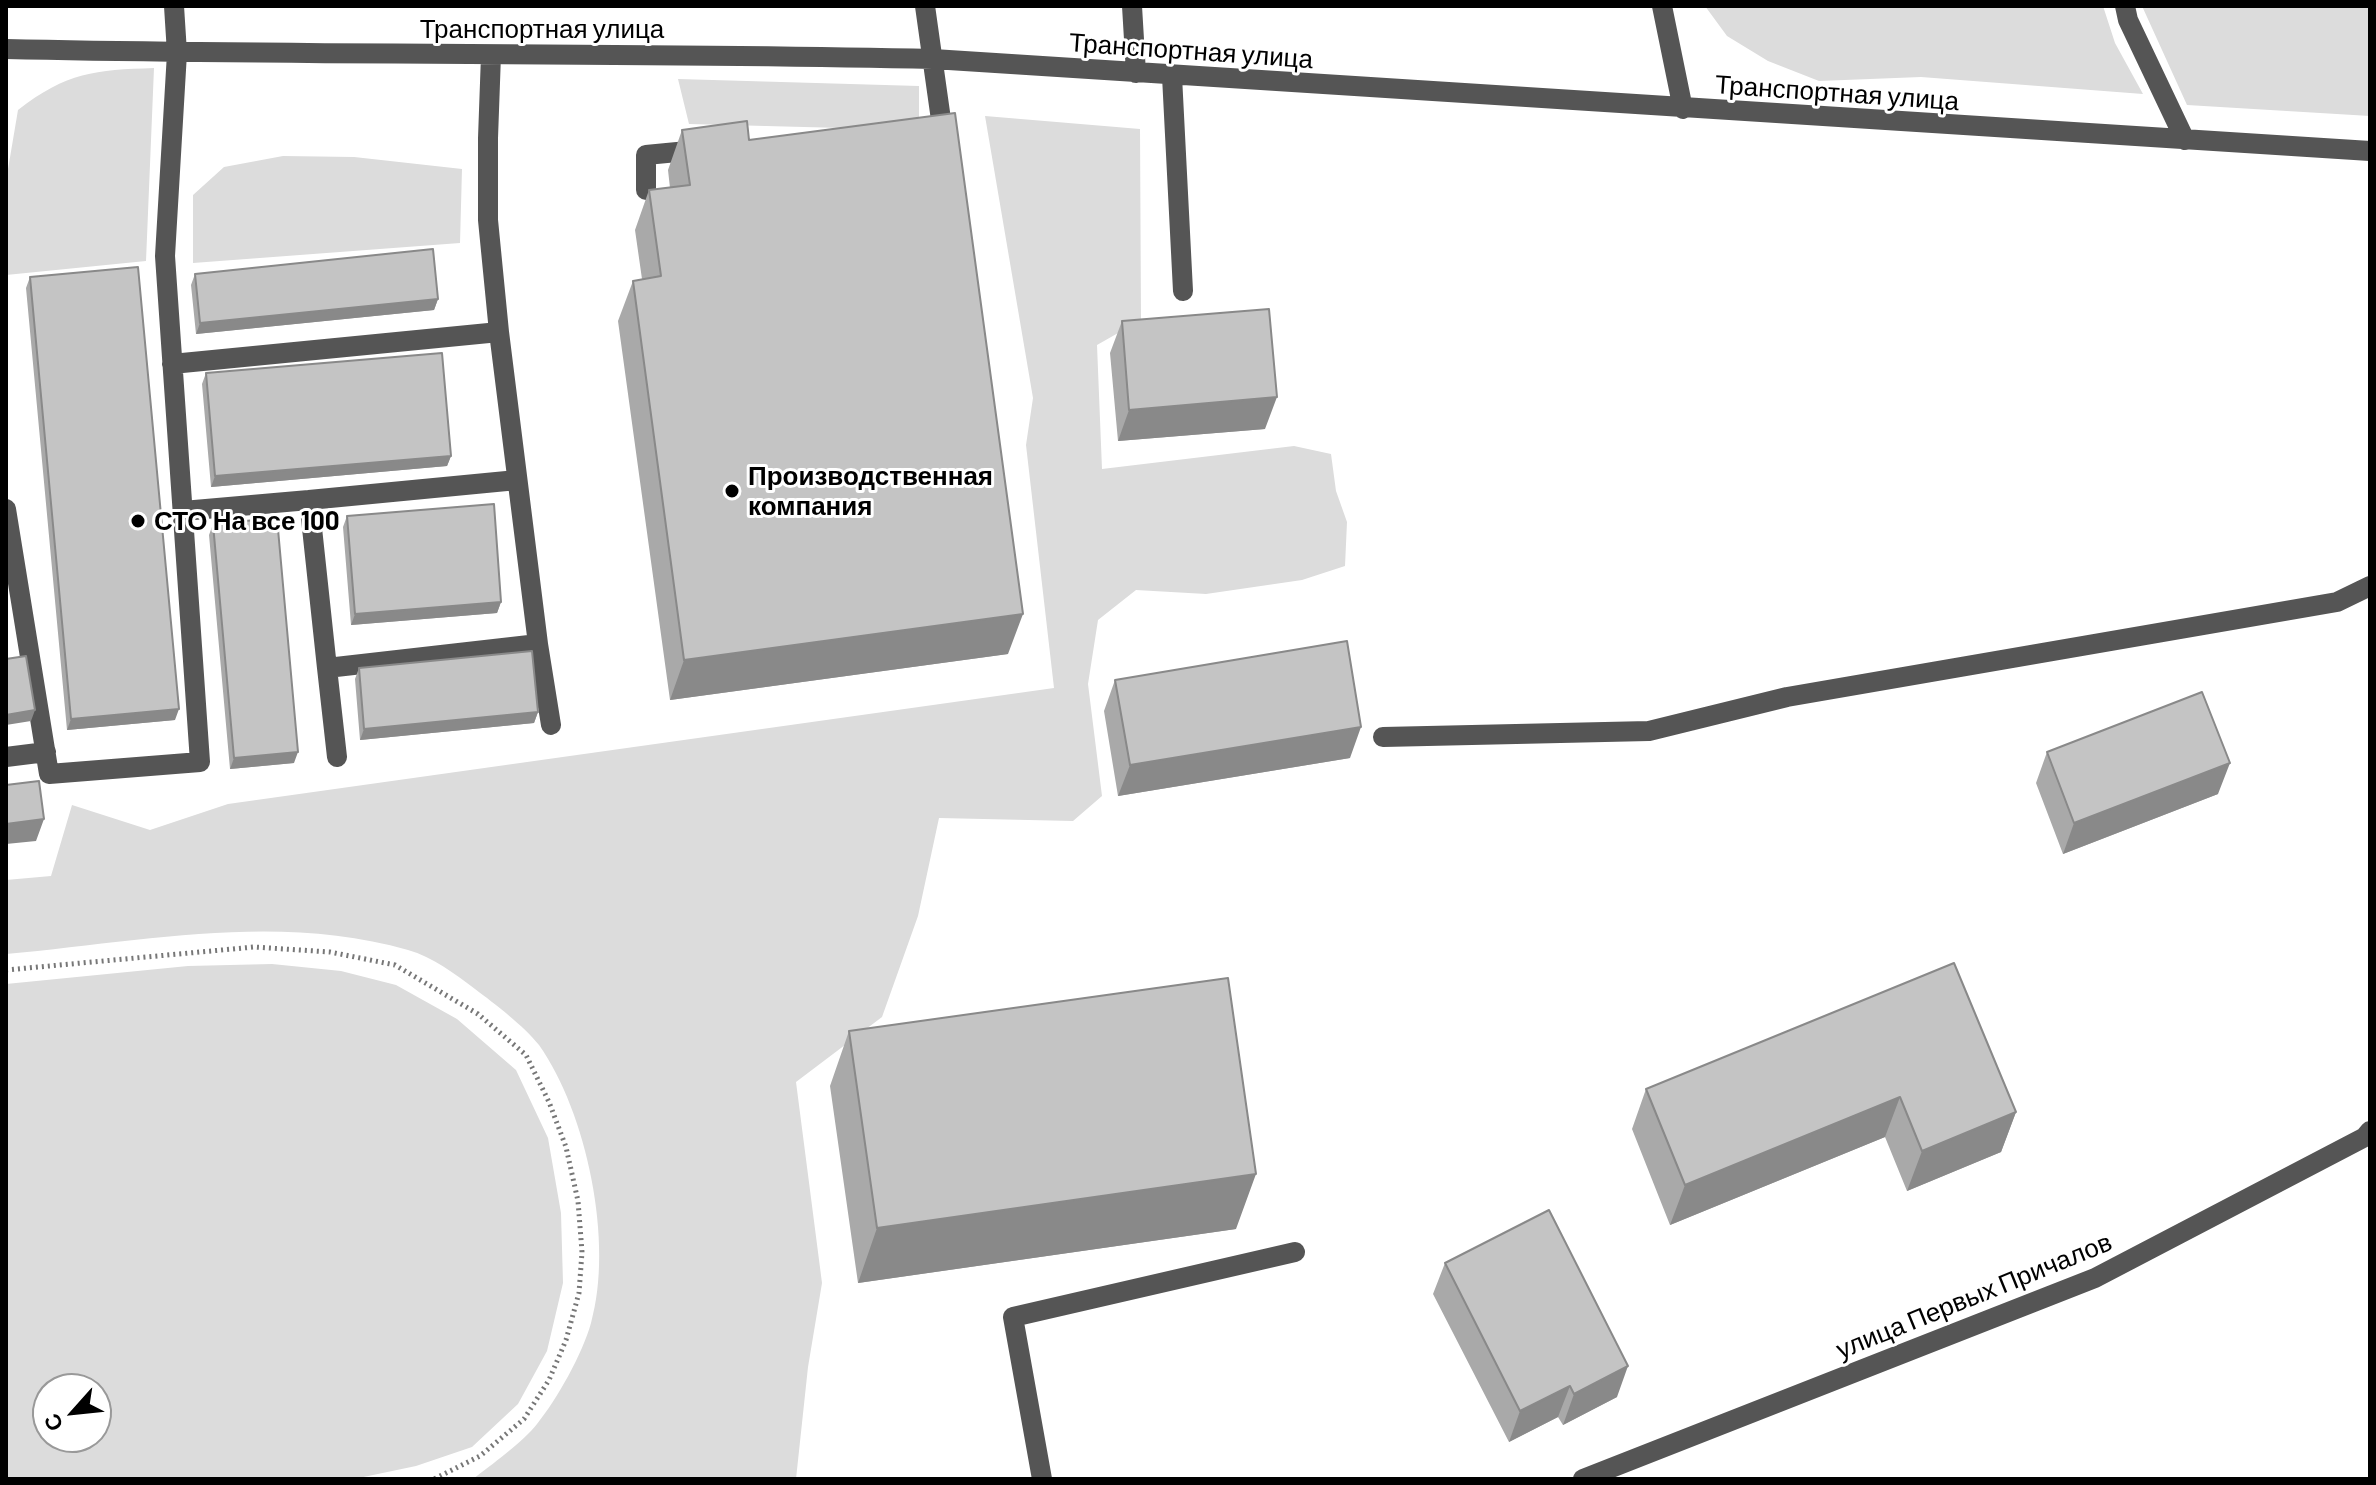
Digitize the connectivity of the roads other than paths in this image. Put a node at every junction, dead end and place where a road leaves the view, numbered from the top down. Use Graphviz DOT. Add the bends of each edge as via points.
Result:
graph roads {
  1 [pos="174,6"];
  2 [pos="925,6"];
  3 [pos="1132,6"];
  4 [pos="1662,6"];
  5 [pos="2125,6"];
  6 [pos="6,49"];
  7 [pos="177,53"];
  8 [pos="491,55"];
  9 [pos="933,59"];
  10 [pos="1136,73"];
  11 [pos="1172,76"];
  12 [pos="1683,109"];
  13 [pos="2185,140"];
  14 [pos="928,144"];
  15 [pos="717,150"];
  16 [pos="2370,151"];
  17 [pos="646,190"];
  18 [pos="1183,291"];
  19 [pos="499,332"];
  20 [pos="172,364"];
  21 [pos="517,480"];
  22 [pos="309,500"];
  23 [pos="6,509"];
  24 [pos="183,511"];
  25 [pos="2370,586"];
  26 [pos="538,644"];
  27 [pos="327,668"];
  28 [pos="551,725"];
  29 [pos="1383,737"];
  30 [pos="46,752"];
  31 [pos="6,757"];
  32 [pos="337,757"];
  33 [pos="2370,1131"];
  34 [pos="1295,1252"];
  35 [pos="1042,1479"];
  36 [pos="1583,1479"];
  1 -- 7 [label="street"];
  2 -- 9 [label="street"];
  3 -- 10 [label="street"];
  4 -- 12 [label="street"];
  5 -- 13 [label="street"];
  6 -- 7 [label="street, Транспортная улица"];
  7 -- 8 [label="street, Транспортная улица"];
  7 -- 20 [label="street" via="165,256"];
  8 -- 9 [label="street, Транспортная улица"];
  8 -- 19 [label="street" via="488,220"];
  9 -- 10 [label="street, Транспортная улица"];
  9 -- 14 [label="street" via="944,142"];
  10 -- 11 [label="street, Транспортная улица"];
  11 -- 12 [label="street, Транспортная улица"];
  11 -- 18 [label="street"];
  12 -- 13 [label="street, Транспортная улица"];
  13 -- 16 [label="street, Транспортная улица"];
  15 -- 17 [label="street" via="646,155"];
  19 -- 20 [label="street"];
  19 -- 21 [label="street"];
  20 -- 24 [label="street"];
  21 -- 22 [label="street"];
  21 -- 26 [label="street"];
  22 -- 24 [label="street"];
  22 -- 27 [label="street"];
  23 -- 30 [label="street"];
  24 -- 30 [label="street" via="200,762 49,774"];
  25 -- 29 [label="street" via="2337,602 1787,697 1649,731"];
  26 -- 27 [label="street"];
  26 -- 28 [label="street"];
  27 -- 32 [label="street"];
  30 -- 31 [label="street"];
  33 -- 36 [label="street, улица Первых Причалов" via="2095,1278"];
  34 -- 35 [label="street" via="1013,1317"];
}
